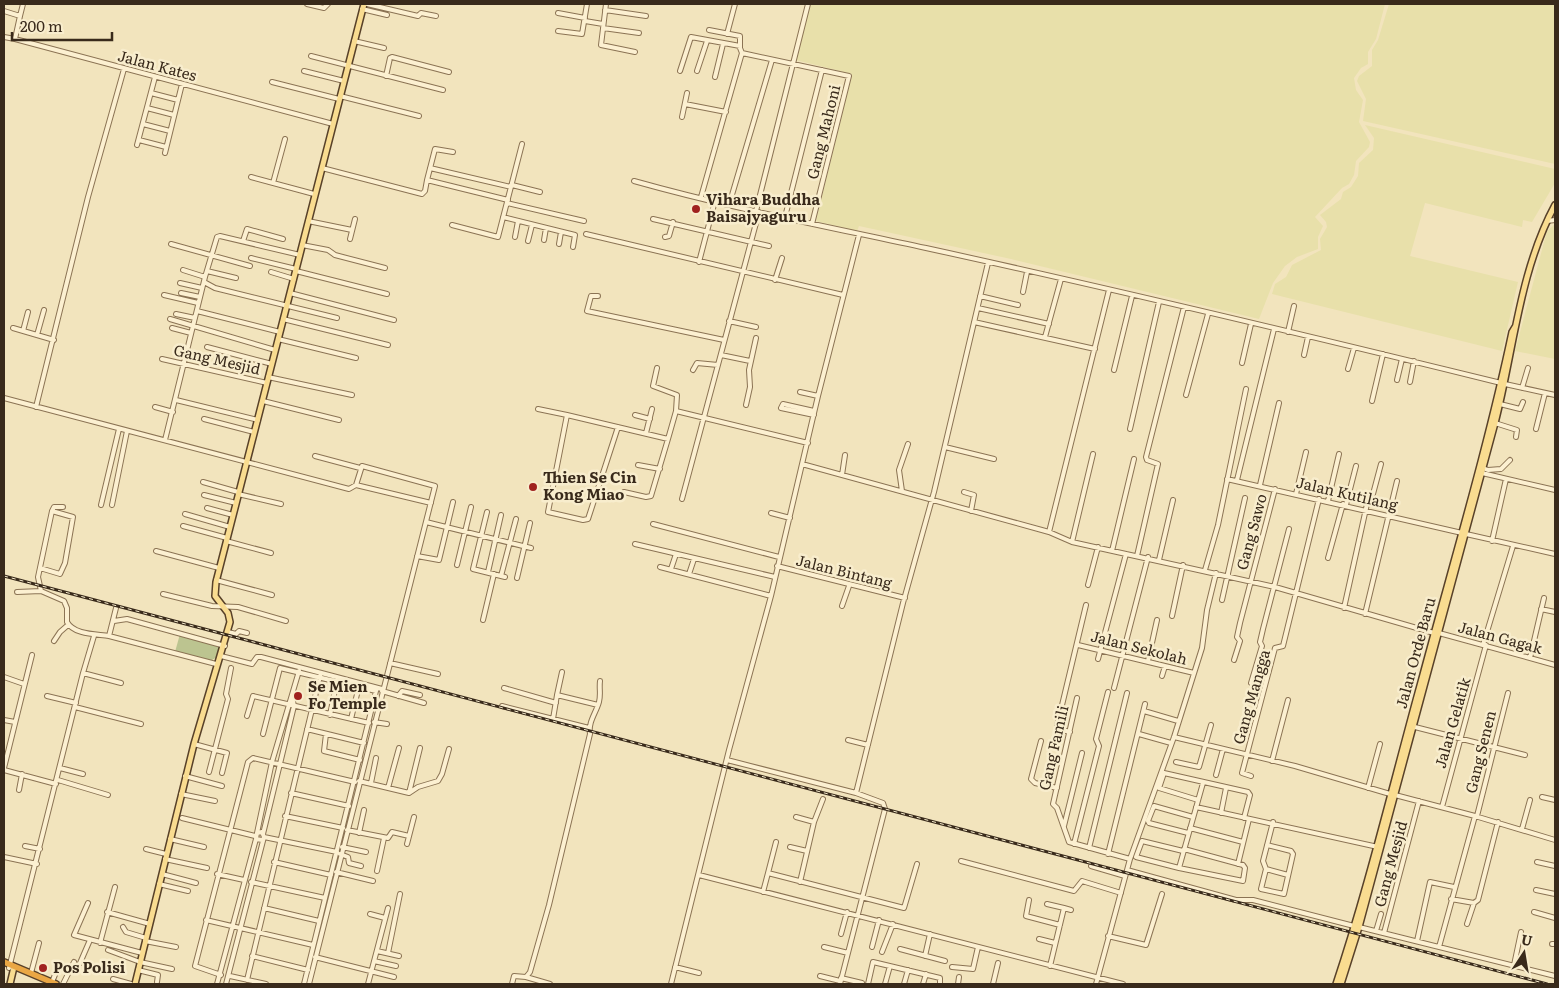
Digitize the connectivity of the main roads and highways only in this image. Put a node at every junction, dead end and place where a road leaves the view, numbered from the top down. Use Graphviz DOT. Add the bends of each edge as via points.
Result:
graph roads {
  1 [pos="365,6"];
  2 [pos="1555,205"];
  3 [pos="1503,383"];
  4 [pos="1490,432"];
  5 [pos="1464,533"];
  6 [pos="1356,927"];
  7 [pos="9,966"];
  8 [pos="10,984"];
  9 [pos="52,984"];
  10 [pos="133,984"];
  11 [pos="1336,984"];
  12 [pos="1341,984"];
  1 -- 10 [label="main road" via="216,580 215,596 230,618 228,632 185,776"];
  2 -- 3 [label="main road, Jalan Orde Baru" via="1530,264"];
  3 -- 4 [label="main road, Jalan Orde Baru"];
  3 -- 4 [label="main road, Jalan Orde Baru" via="1495,423"];
  4 -- 5 [label="main road, Jalan Orde Baru"];
  4 -- 5 [label="main road, Jalan Orde Baru" via="1483,470"];
  5 -- 6 [label="main road, Jalan Orde Baru"];
  6 -- 11 [label="main road, Jalan Orde Baru"];
  6 -- 12 [label="main road, Jalan Orde Baru"];
  7 -- 8 [label="main road"];
  7 -- 9 [label="highway"];
  7 -- 9 [label="highway"];
}
